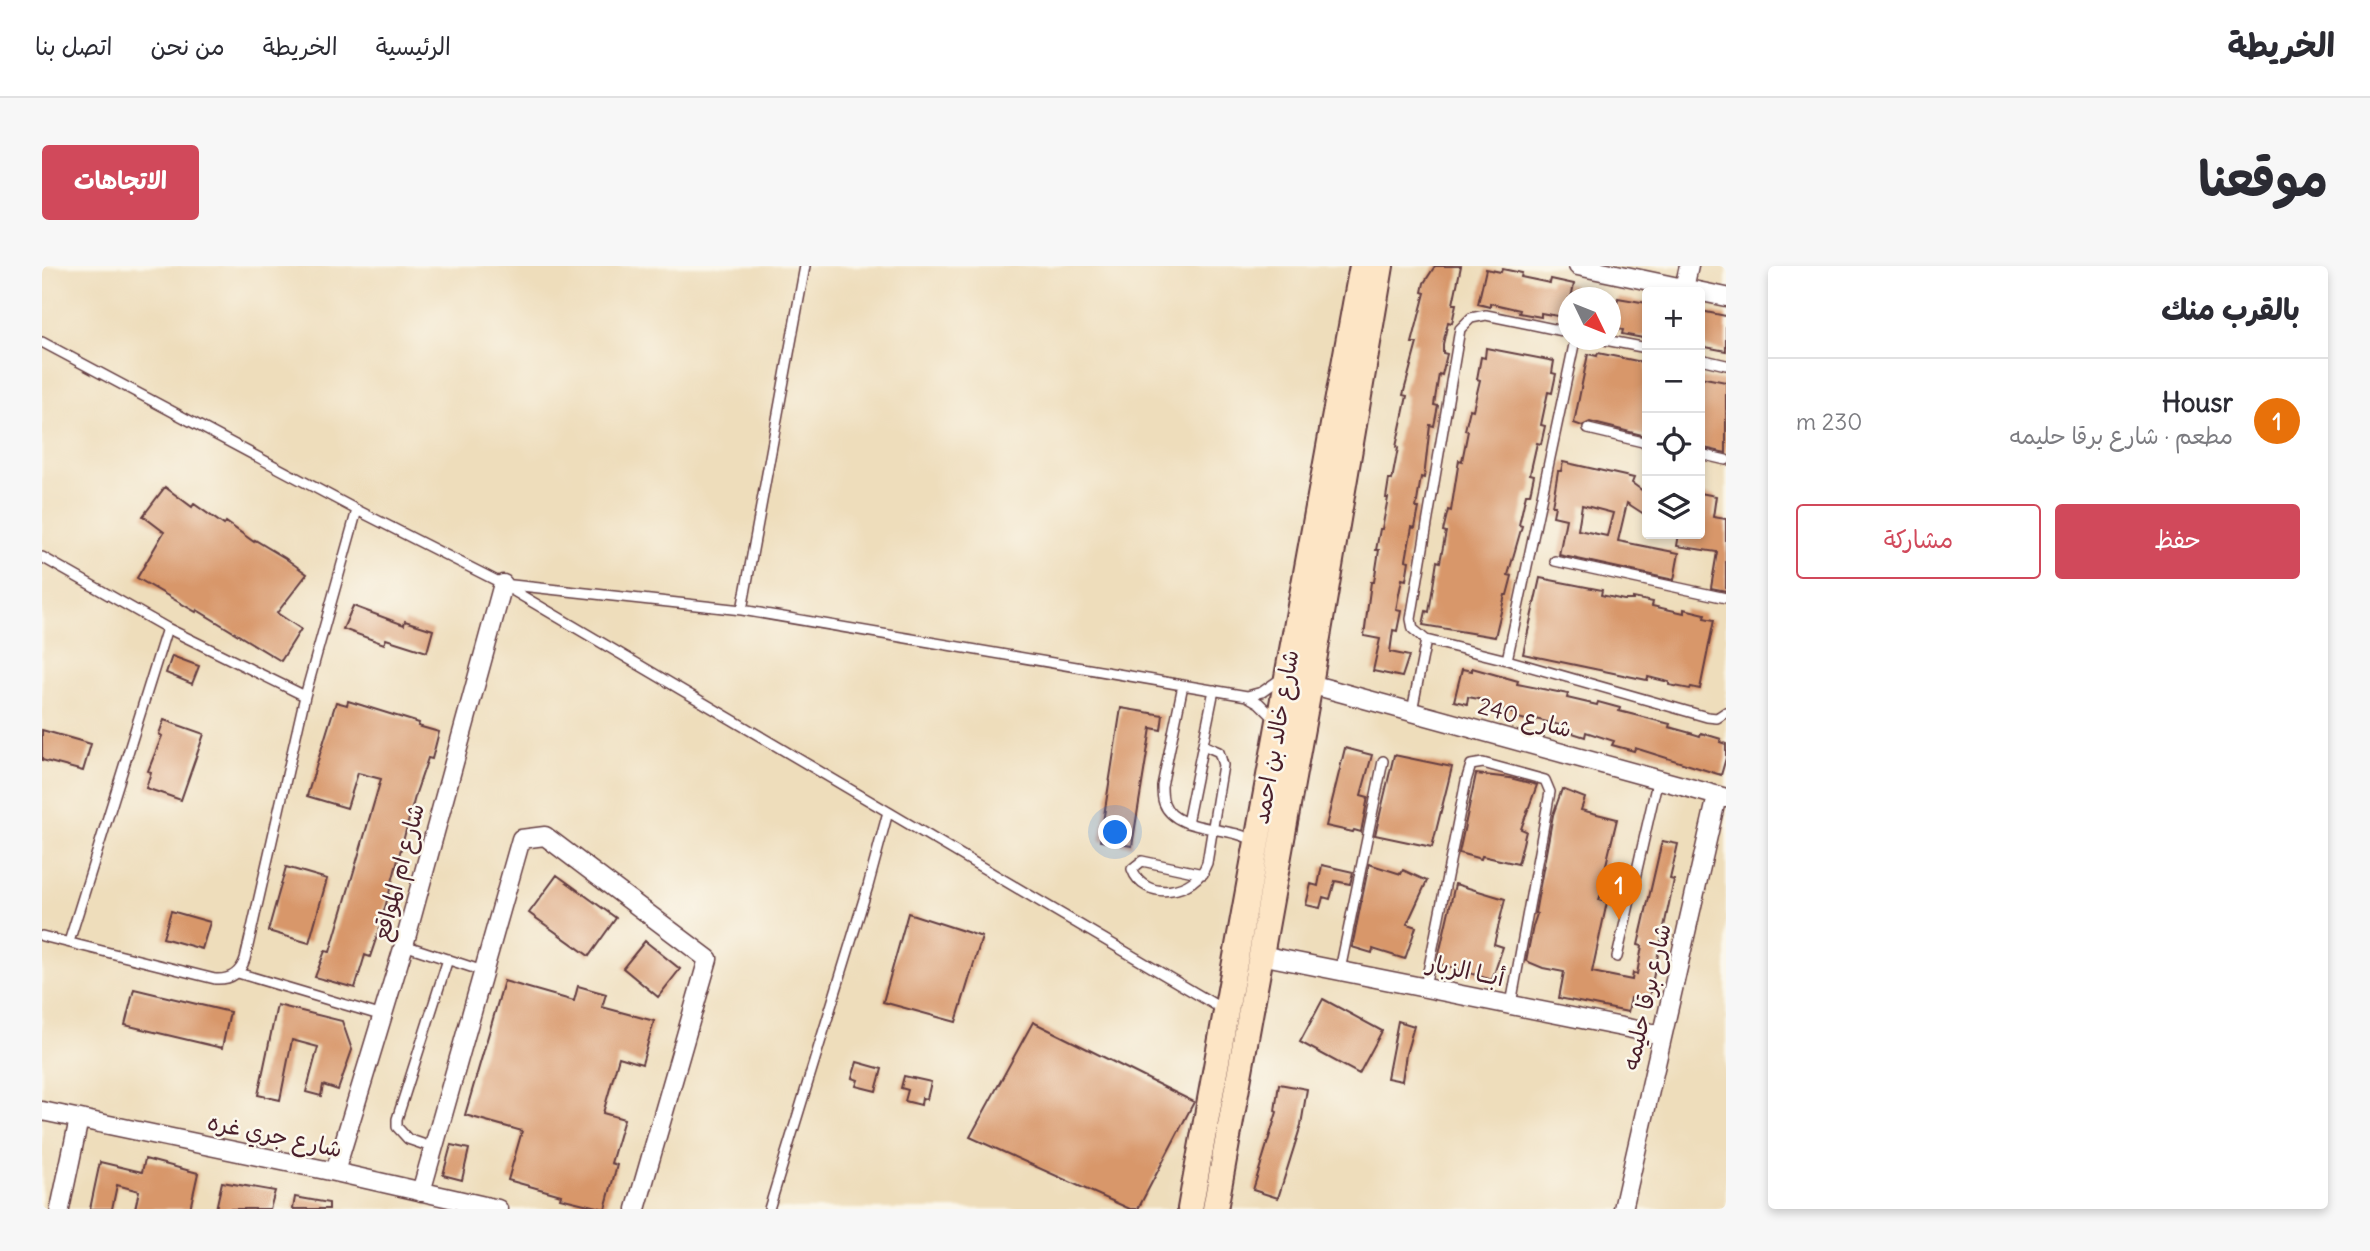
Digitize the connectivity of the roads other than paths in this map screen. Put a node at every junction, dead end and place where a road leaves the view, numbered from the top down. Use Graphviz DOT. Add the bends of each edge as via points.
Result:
graph roads {
  1 [pos="805,266"];
  2 [pos="1362,266"];
  3 [pos="1381,266"];
  4 [pos="1578,266"];
  5 [pos="1689,266"];
  6 [pos="1679,287"];
  7 [pos="1684,287"];
  8 [pos="1705,292"];
  9 [pos="1726,297"];
  10 [pos="1558,330"];
  11 [pos="42,342"];
  12 [pos="1621,343"];
  13 [pos="1642,347"];
  14 [pos="1573,350"];
  15 [pos="1705,360"];
  16 [pos="1726,365"];
  17 [pos="1588,429"];
  18 [pos="1642,442"];
  19 [pos="1705,455"];
  20 [pos="1726,460"];
  21 [pos="358,510"];
  22 [pos="42,557"];
  23 [pos="1555,561"];
  24 [pos="503,584"];
  25 [pos="1726,598"];
  26 [pos="741,610"];
  27 [pos="167,628"];
  28 [pos="1426,640"];
  29 [pos="1507,660"];
  30 [pos="1287,674"];
  31 [pos="1310,684"];
  32 [pos="1183,685"];
  33 [pos="1214,690"];
  34 [pos="305,696"];
  35 [pos="1247,696"];
  36 [pos="1412,712"];
  37 [pos="1726,712"];
  38 [pos="1278,723"];
  39 [pos="1203,745"];
  40 [pos="1383,761"];
  41 [pos="1658,778"];
  42 [pos="1721,797"];
  43 [pos="888,812"];
  44 [pos="1187,823"];
  45 [pos="1212,828"];
  46 [pos="1256,843"];
  47 [pos="1203,874"];
  48 [pos="42,936"];
  49 [pos="69,942"];
  50 [pos="404,945"];
  51 [pos="1261,955"];
  52 [pos="1617,957"];
  53 [pos="448,959"];
  54 [pos="1340,970"];
  55 [pos="484,971"];
  56 [pos="238,973"];
  57 [pos="1425,987"];
  58 [pos="1511,1004"];
  59 [pos="1226,1011"];
  60 [pos="383,1016"];
  61 [pos="1662,1035"];
  62 [pos="42,1111"];
  63 [pos="79,1119"];
  64 [pos="434,1148"];
  65 [pos="335,1172"];
  66 [pos="421,1192"];
  67 [pos="60,1209"];
  68 [pos="498,1209"];
  69 [pos="636,1209"];
  70 [pos="769,1209"];
  71 [pos="1190,1209"];
  72 [pos="1215,1209"];
  73 [pos="1623,1209"];
  1 -- 26 [label="lane"];
  2 -- 30 [label="main road, شارع خالد بن احمد"];
  3 -- 31 [label="main road, شارع خالد بن احمد"];
  4 -- 6 [label="street"];
  5 -- 7 [label="street"];
  8 -- 9 [label="street"];
  10 -- 28 [label="lane" via="1486,315 1471,318 1460,329 1411,619 1413,629"];
  11 -- 21 [label="lane"];
  12 -- 13 [label="lane"];
  14 -- 29 [label="lane"];
  15 -- 16 [label="lane"];
  17 -- 18 [label="lane"];
  19 -- 20 [label="lane"];
  21 -- 24 [label="lane"];
  21 -- 34 [label="lane"];
  22 -- 27 [label="lane"];
  23 -- 25 [label="lane"];
  24 -- 26 [label="lane"];
  24 -- 43 [label="lane"];
  24 -- 50 [label="street, شارع ام المواقع"];
  26 -- 32 [label="lane"];
  27 -- 34 [label="lane"];
  27 -- 49 [label="lane"];
  28 -- 29 [label="lane"];
  28 -- 36 [label="lane"];
  29 -- 37 [label="lane" via="1707,717 1717,718"];
  30 -- 35 [label="lane" via="1262,692"];
  30 -- 38 [label="main road, شارع خالد بن احمد"];
  31 -- 36 [label="street, شارع 240"];
  31 -- 51 [label="main road, شارع خالد بن احمد"];
  32 -- 33 [label="lane"];
  32 -- 44 [label="lane" via="1162,786 1163,802 1172,816"];
  33 -- 35 [label="lane"];
  33 -- 39 [label="lane"];
  34 -- 56 [label="lane" via="245,959"];
  35 -- 38 [label="lane"];
  36 -- 41 [label="street, شارع 240"];
  38 -- 46 [label="main road, شارع خالد بن احمد"];
  39 -- 44 [label="lane"];
  39 -- 45 [label="lane" via="1222,758"];
  40 -- 54 [label="lane"];
  41 -- 42 [label="street, شارع 240"];
  41 -- 52 [label="lane"];
  42 -- 61 [label="street, شارع برقا حليمه"];
  43 -- 59 [label="lane"];
  43 -- 70 [label="lane"];
  44 -- 45 [label="lane"];
  45 -- 46 [label="lane" via="1236,832"];
  45 -- 47 [label="lane"];
  46 -- 59 [label="main road, شارع خالد بن احمد"];
  47 -- 47 [label="lane" via="1142,861 1132,869 1136,879 1149,888 1164,891 1178,889"];
  48 -- 49 [label="lane"];
  49 -- 56 [label="lane" via="215,979"];
  50 -- 53 [label="lane"];
  50 -- 60 [label="street, شارع ام المواقع"];
  51 -- 54 [label="street, أبــا الزبار"];
  51 -- 72 [label="main road, شارع خالد بن احمد"];
  53 -- 55 [label="lane"];
  53 -- 64 [label="lane" via="397,1119 397,1127 408,1139"];
  54 -- 57 [label="street, أبــا الزبار"];
  55 -- 64 [label="street"];
  55 -- 69 [label="street" via="521,839 545,836 708,959"];
  56 -- 60 [label="lane"];
  57 -- 58 [label="street, أبــا الزبار"];
  57 -- 58 [label="lane" via="1466,781 1471,765 1483,763 1545,780 1550,792"];
  58 -- 61 [label="street, أبــا الزبار"];
  59 -- 71 [label="main road, شارع خالد بن احمد"];
  60 -- 65 [label="street, شارع ام المواقع"];
  61 -- 73 [label="street, شارع برقا حليمه"];
  62 -- 63 [label="street, شارع جري غره"];
  63 -- 65 [label="street, شارع جري غره"];
  63 -- 67 [label="street"];
  64 -- 66 [label="street"];
  65 -- 66 [label="street, شارع جري غره"];
  66 -- 68 [label="street, شارع جري غره"];
}
